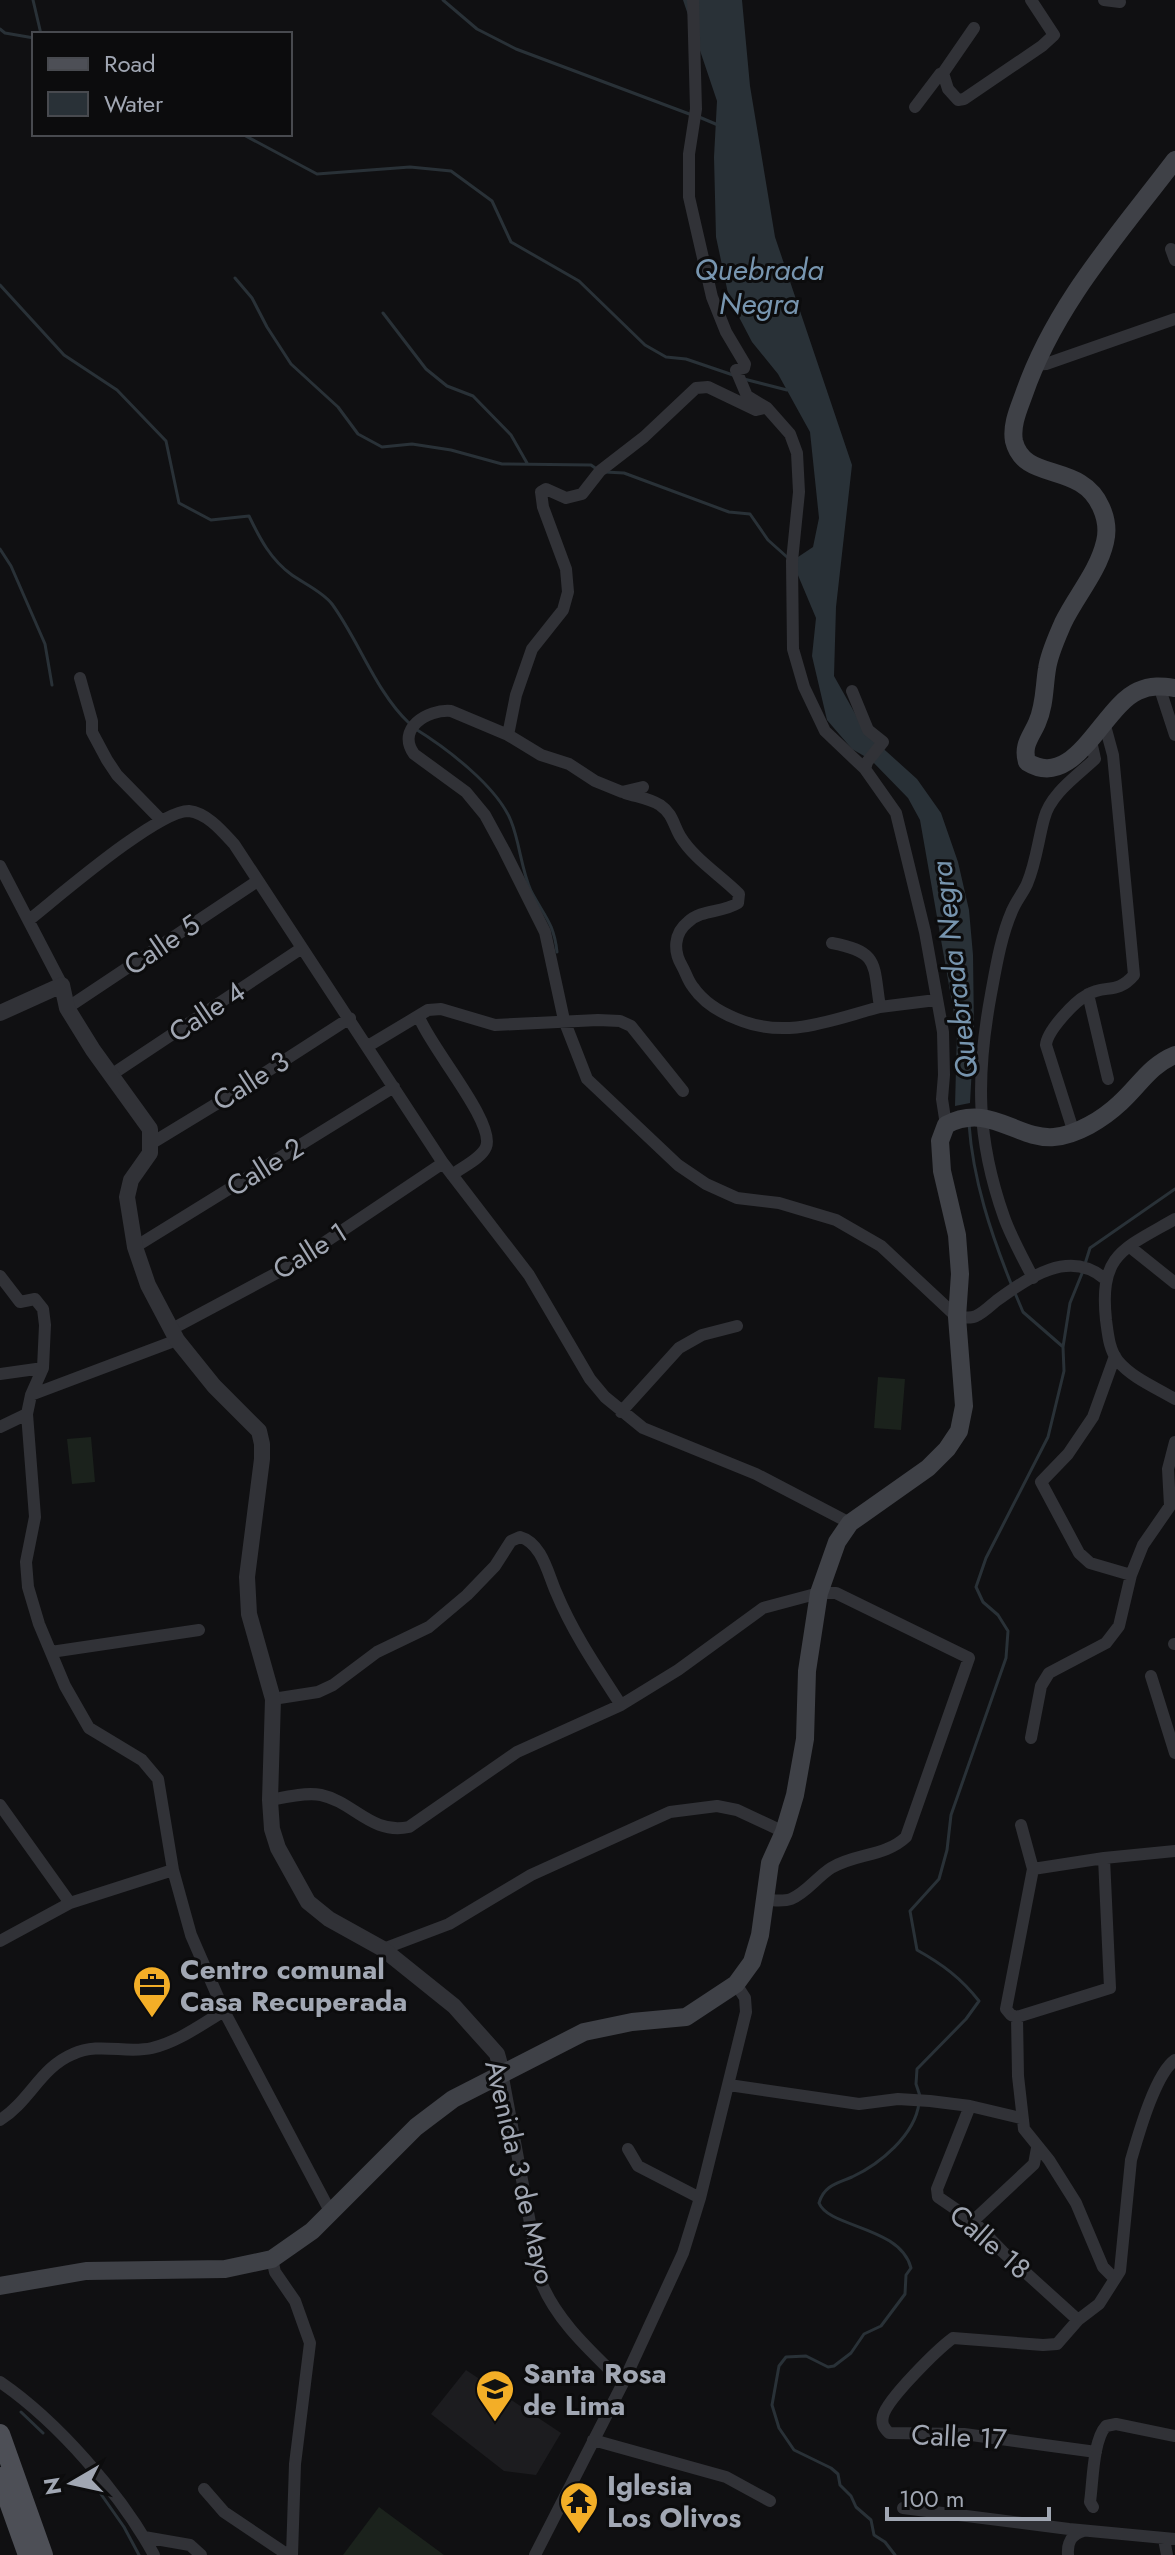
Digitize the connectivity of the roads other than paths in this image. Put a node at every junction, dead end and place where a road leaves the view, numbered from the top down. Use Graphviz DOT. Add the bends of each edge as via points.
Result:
graph roads {
  1 [pos="693,0"];
  2 [pos="1031,0"];
  3 [pos="1104,0"];
  4 [pos="1119,0"];
  5 [pos="974,28"];
  6 [pos="943,73"];
  7 [pos="915,107"];
  8 [pos="1175,160"];
  9 [pos="1175,319"];
  10 [pos="1034,365"];
  11 [pos="767,408"];
  12 [pos="80,678"];
  13 [pos="1167,687"];
  14 [pos="852,691"];
  15 [pos="1104,722"];
  16 [pos="508,735"];
  17 [pos="1175,735"];
  18 [pos="1091,741"];
  19 [pos="866,765"];
  20 [pos="643,787"];
  21 [pos="622,792"];
  22 [pos="161,820"];
  23 [pos="0,866"];
  24 [pos="256,882"];
  25 [pos="29,920"];
  26 [pos="832,943"];
  27 [pos="302,948"];
  28 [pos="62,985"];
  29 [pos="1088,994"];
  30 [pos="936,1000"];
  31 [pos="880,1007"];
  32 [pos="67,1008"];
  33 [pos="0,1013"];
  34 [pos="419,1017"];
  35 [pos="350,1018"];
  36 [pos="564,1020"];
  37 [pos="368,1046"];
  38 [pos="1175,1055"];
  39 [pos="111,1075"];
  40 [pos="1108,1079"];
  41 [pos="394,1087"];
  42 [pos="683,1091"];
  43 [pos="964,1120"];
  44 [pos="1074,1133"];
  45 [pos="152,1143"];
  46 [pos="443,1163"];
  47 [pos="452,1175"];
  48 [pos="1175,1219"];
  49 [pos="135,1247"];
  50 [pos="1130,1247"];
  51 [pos="0,1276"];
  52 [pos="1105,1279"];
  53 [pos="1028,1281"];
  54 [pos="1175,1283"];
  55 [pos="5,1292"];
  56 [pos="957,1317"];
  57 [pos="737,1326"];
  58 [pos="174,1335"];
  59 [pos="1115,1356"];
  60 [pos="43,1368"];
  61 [pos="0,1374"];
  62 [pos="31,1395"];
  63 [pos="1175,1399"];
  64 [pos="621,1412"];
  65 [pos="27,1414"];
  66 [pos="0,1427"];
  67 [pos="1175,1442"];
  68 [pos="850,1523"];
  69 [pos="1131,1575"];
  70 [pos="819,1593"];
  71 [pos="199,1630"];
  72 [pos="51,1652"];
  73 [pos="1151,1676"];
  74 [pos="273,1699"];
  75 [pos="621,1705"];
  76 [pos="1031,1738"];
  77 [pos="1175,1753"];
  78 [pos="270,1800"];
  79 [pos="0,1805"];
  80 [pos="1021,1825"];
  81 [pos="784,1832"];
  82 [pos="1175,1851"];
  83 [pos="1104,1858"];
  84 [pos="1033,1869"];
  85 [pos="173,1870"];
  86 [pos="765,1900"];
  87 [pos="70,1903"];
  88 [pos="0,1941"];
  89 [pos="383,1949"];
  90 [pos="736,1984"];
  91 [pos="224,2011"];
  92 [pos="1017,2017"];
  93 [pos="1175,2060"];
  94 [pos="502,2072"];
  95 [pos="729,2085"];
  96 [pos="970,2106"];
  97 [pos="1021,2118"];
  98 [pos="0,2120"];
  99 [pos="1037,2148"];
  100 [pos="628,2149"];
  101 [pos="700,2198"];
  102 [pos="331,2213"];
  103 [pos="973,2221"];
  104 [pos="272,2259"];
  105 [pos="1115,2279"];
  106 [pos="0,2286"];
  107 [pos="1078,2320"];
  108 [pos="0,2382"];
  109 [pos="623,2383"];
  110 [pos="0,2434"];
  111 [pos="1175,2436"];
  112 [pos="593,2440"];
  113 [pos="1096,2452"];
  114 [pos="0,2477"];
  115 [pos="204,2489"];
  116 [pos="770,2501"];
  117 [pos="11,2505"];
  118 [pos="1093,2507"];
  119 [pos="903,2508"];
  120 [pos="1085,2530"];
  121 [pos="144,2537"];
  122 [pos="1170,2539"];
  123 [pos="28,2555"];
  124 [pos="43,2555"];
  125 [pos="154,2555"];
  126 [pos="201,2555"];
  127 [pos="290,2555"];
  128 [pos="535,2555"];
  129 [pos="1068,2555"];
  130 [pos="1167,2555"];
  1 -- 11 [label="street" via="696,109 689,197 712,297 745,364 736,370 738,377 747,396"];
  2 -- 6 [label="street" via="1054,35 1042,46 964,99 952,97"];
  3 -- 4 [label="street"];
  5 -- 6 [label="street"];
  6 -- 7 [label="street"];
  8 -- 10 [label="main road" via="1080,285"];
  9 -- 10 [label="street"];
  10 -- 18 [label="main road" via="1013,429 1018,452 1029,463 1083,483 1096,496 1107,522 1099,560 1049,659 1037,723 1024,753 1034,767 1057,767"];
  11 -- 16 [label="street" via="756,410 708,387 696,388 600,471 582,494 566,498 546,489 541,492 566,569 568,592 563,610 532,649"];
  11 -- 19 [label="street" via="790,434 797,453 793,649 825,731"];
  12 -- 22 [label="street" via="92,732 107,760"];
  13 -- 15 [label="main road" via="1136,692"];
  13 -- 17 [label="street"];
  14 -- 19 [label="street" via="868,730 883,742"];
  15 -- 18 [label="main road"];
  15 -- 29 [label="street" via="1113,755 1134,975 1125,985"];
  16 -- 21 [label="street"];
  16 -- 36 [label="street" via="442,711 412,727 409,746 466,792 485,815 545,932"];
  18 -- 43 [label="street" via="1095,759 1059,793 1044,817 1026,886 1011,912"];
  19 -- 30 [label="street" via="896,813"];
  20 -- 21 [label="street"];
  21 -- 31 [label="street" via="662,806 674,817 680,835 739,894 738,903 728,909 698,914 684,924 675,947 690,984 709,1004 747,1023 778,1030"];
  22 -- 24 [label="street" via="193,811 212,822 234,844"];
  22 -- 25 [label="street"];
  23 -- 25 [label="street"];
  24 -- 27 [label="street"];
  24 -- 32 [label="street, Calle 5"];
  25 -- 28 [label="street"];
  26 -- 31 [label="street" via="853,947 872,961"];
  27 -- 35 [label="street"];
  27 -- 39 [label="street, Calle 4"];
  28 -- 32 [label="street"];
  28 -- 33 [label="street"];
  29 -- 40 [label="street"];
  29 -- 44 [label="street" via="1046,1037"];
  30 -- 31 [label="street"];
  30 -- 43 [label="street" via="943,1032 942,1099"];
  32 -- 39 [label="street"];
  34 -- 36 [label="street" via="422,1011 441,1009 495,1025"];
  34 -- 37 [label="street"];
  34 -- 47 [label="street" via="487,1132 481,1154"];
  35 -- 37 [label="street"];
  35 -- 45 [label="street, Calle 3"];
  36 -- 42 [label="street" via="631,1026"];
  36 -- 56 [label="street" via="587,1079 678,1165 737,1198 779,1203 836,1220 881,1246"];
  37 -- 41 [label="street"];
  38 -- 44 [label="main road" via="1159,1061 1120,1104"];
  39 -- 45 [label="street" via="150,1129"];
  41 -- 46 [label="street"];
  41 -- 49 [label="street, Calle 2"];
  43 -- 44 [label="main road" via="1039,1136"];
  43 -- 53 [label="street" via="990,1173"];
  43 -- 56 [label="main road" via="940,1141 957,1235"];
  45 -- 49 [label="street, Avenida 3 de Mayo" via="127,1197"];
  46 -- 47 [label="street"];
  46 -- 58 [label="street, Calle 1" via="288,1267"];
  47 -- 64 [label="street" via="529,1275 590,1379"];
  48 -- 50 [label="street"];
  49 -- 58 [label="street, Avenida 3 de Mayo"];
  50 -- 52 [label="street" via="1119,1254"];
  50 -- 54 [label="street"];
  51 -- 55 [label="street"];
  52 -- 53 [label="street" via="1093,1268 1076,1264 1051,1268"];
  52 -- 59 [label="street" via="1108,1334"];
  53 -- 56 [label="street" via="974,1318"];
  55 -- 60 [label="street" via="20,1302 35,1299 43,1309"];
  56 -- 68 [label="main road" via="964,1406 959,1431 928,1468"];
  57 -- 64 [label="street" via="679,1348"];
  58 -- 62 [label="street, Calle 1"];
  58 -- 74 [label="street, Avenida 3 de Mayo" via="259,1431 262,1444 247,1577 249,1614"];
  59 -- 63 [label="street"];
  59 -- 69 [label="street" via="1093,1417 1041,1482 1079,1553 1090,1563"];
  60 -- 61 [label="street"];
  60 -- 62 [label="street"];
  62 -- 65 [label="street"];
  64 -- 68 [label="street" via="643,1428 756,1474"];
  65 -- 66 [label="street"];
  65 -- 72 [label="street" via="35,1517 26,1562 28,1587"];
  67 -- 69 [label="street" via="1168,1469 1170,1506 1143,1545"];
  68 -- 70 [label="main road" via="837,1542"];
  69 -- 76 [label="street" via="1119,1626 1106,1643 1049,1673 1041,1686"];
  70 -- 75 [label="street" via="763,1608"];
  70 -- 81 [label="main road" via="801,1768"];
  70 -- 86 [label="street" via="836,1593 969,1658 906,1837 895,1848 830,1869 788,1900"];
  71 -- 72 [label="street"];
  72 -- 85 [label="street" via="89,1728 142,1760 158,1779"];
  73 -- 77 [label="street"];
  74 -- 75 [label="street" via="318,1692 377,1652 429,1627 520,1537 540,1554 570,1626"];
  74 -- 78 [label="street, Avenida 3 de Mayo"];
  75 -- 78 [label="street" via="517,1752 409,1827 383,1828 319,1795"];
  78 -- 89 [label="street, Avenida 3 de Mayo" via="278,1848 308,1902"];
  79 -- 87 [label="street"];
  80 -- 84 [label="street"];
  81 -- 86 [label="main road" via="770,1863"];
  81 -- 89 [label="street" via="717,1806 670,1812 531,1875 449,1924"];
  82 -- 83 [label="street"];
  83 -- 84 [label="street"];
  83 -- 92 [label="street" via="1110,1988"];
  84 -- 92 [label="street" via="1006,2009"];
  85 -- 87 [label="street"];
  85 -- 91 [label="street" via="191,1935"];
  86 -- 90 [label="main road" via="752,1962"];
  87 -- 88 [label="street"];
  89 -- 94 [label="street, Avenida 3 de Mayo" via="473,2025 497,2054"];
  90 -- 94 [label="main road" via="686,2017 584,2032"];
  90 -- 95 [label="street" via="746,2012"];
  91 -- 98 [label="street" via="151,2048 91,2048 71,2054 52,2066"];
  91 -- 102 [label="street"];
  92 -- 97 [label="street"];
  93 -- 105 [label="street, Calle 17" via="1160,2077 1131,2160 1124,2256"];
  94 -- 102 [label="main road" via="416,2127"];
  94 -- 109 [label="street, Avenida 3 de Mayo" via="541,2282 561,2318"];
  95 -- 96 [label="street" via="859,2104 898,2099"];
  95 -- 101 [label="street"];
  96 -- 97 [label="street"];
  96 -- 103 [label="street, Calle 18" via="936,2193"];
  97 -- 99 [label="street"];
  99 -- 103 [label="street" via="1034,2164"];
  99 -- 105 [label="street" via="1076,2203 1103,2267"];
  100 -- 101 [label="street" via="638,2166"];
  101 -- 109 [label="street" via="683,2253"];
  102 -- 104 [label="main road"];
  103 -- 107 [label="street, Calle 18"];
  104 -- 106 [label="main road" via="225,2269 86,2271"];
  104 -- 127 [label="street" via="310,2343"];
  105 -- 107 [label="street, Calle 17" via="1099,2304"];
  107 -- 113 [label="street, Calle 17" via="1057,2344 953,2338 887,2406 883,2427 889,2433 964,2434"];
  108 -- 121 [label="street" via="62,2436 111,2489"];
  109 -- 112 [label="street"];
  110 -- 117 [label="main road"];
  111 -- 113 [label="street" via="1106,2426"];
  112 -- 116 [label="street" via="726,2477"];
  112 -- 128 [label="street"];
  113 -- 118 [label="street"];
  114 -- 117 [label="main road"];
  115 -- 127 [label="street" via="224,2512"];
  117 -- 123 [label="main road"];
  117 -- 124 [label="main road"];
  119 -- 120 [label="street"];
  120 -- 122 [label="street"];
  120 -- 129 [label="street" via="1070,2539"];
  121 -- 125 [label="street"];
  121 -- 126 [label="street" via="190,2545"];
  122 -- 130 [label="street"];
}
